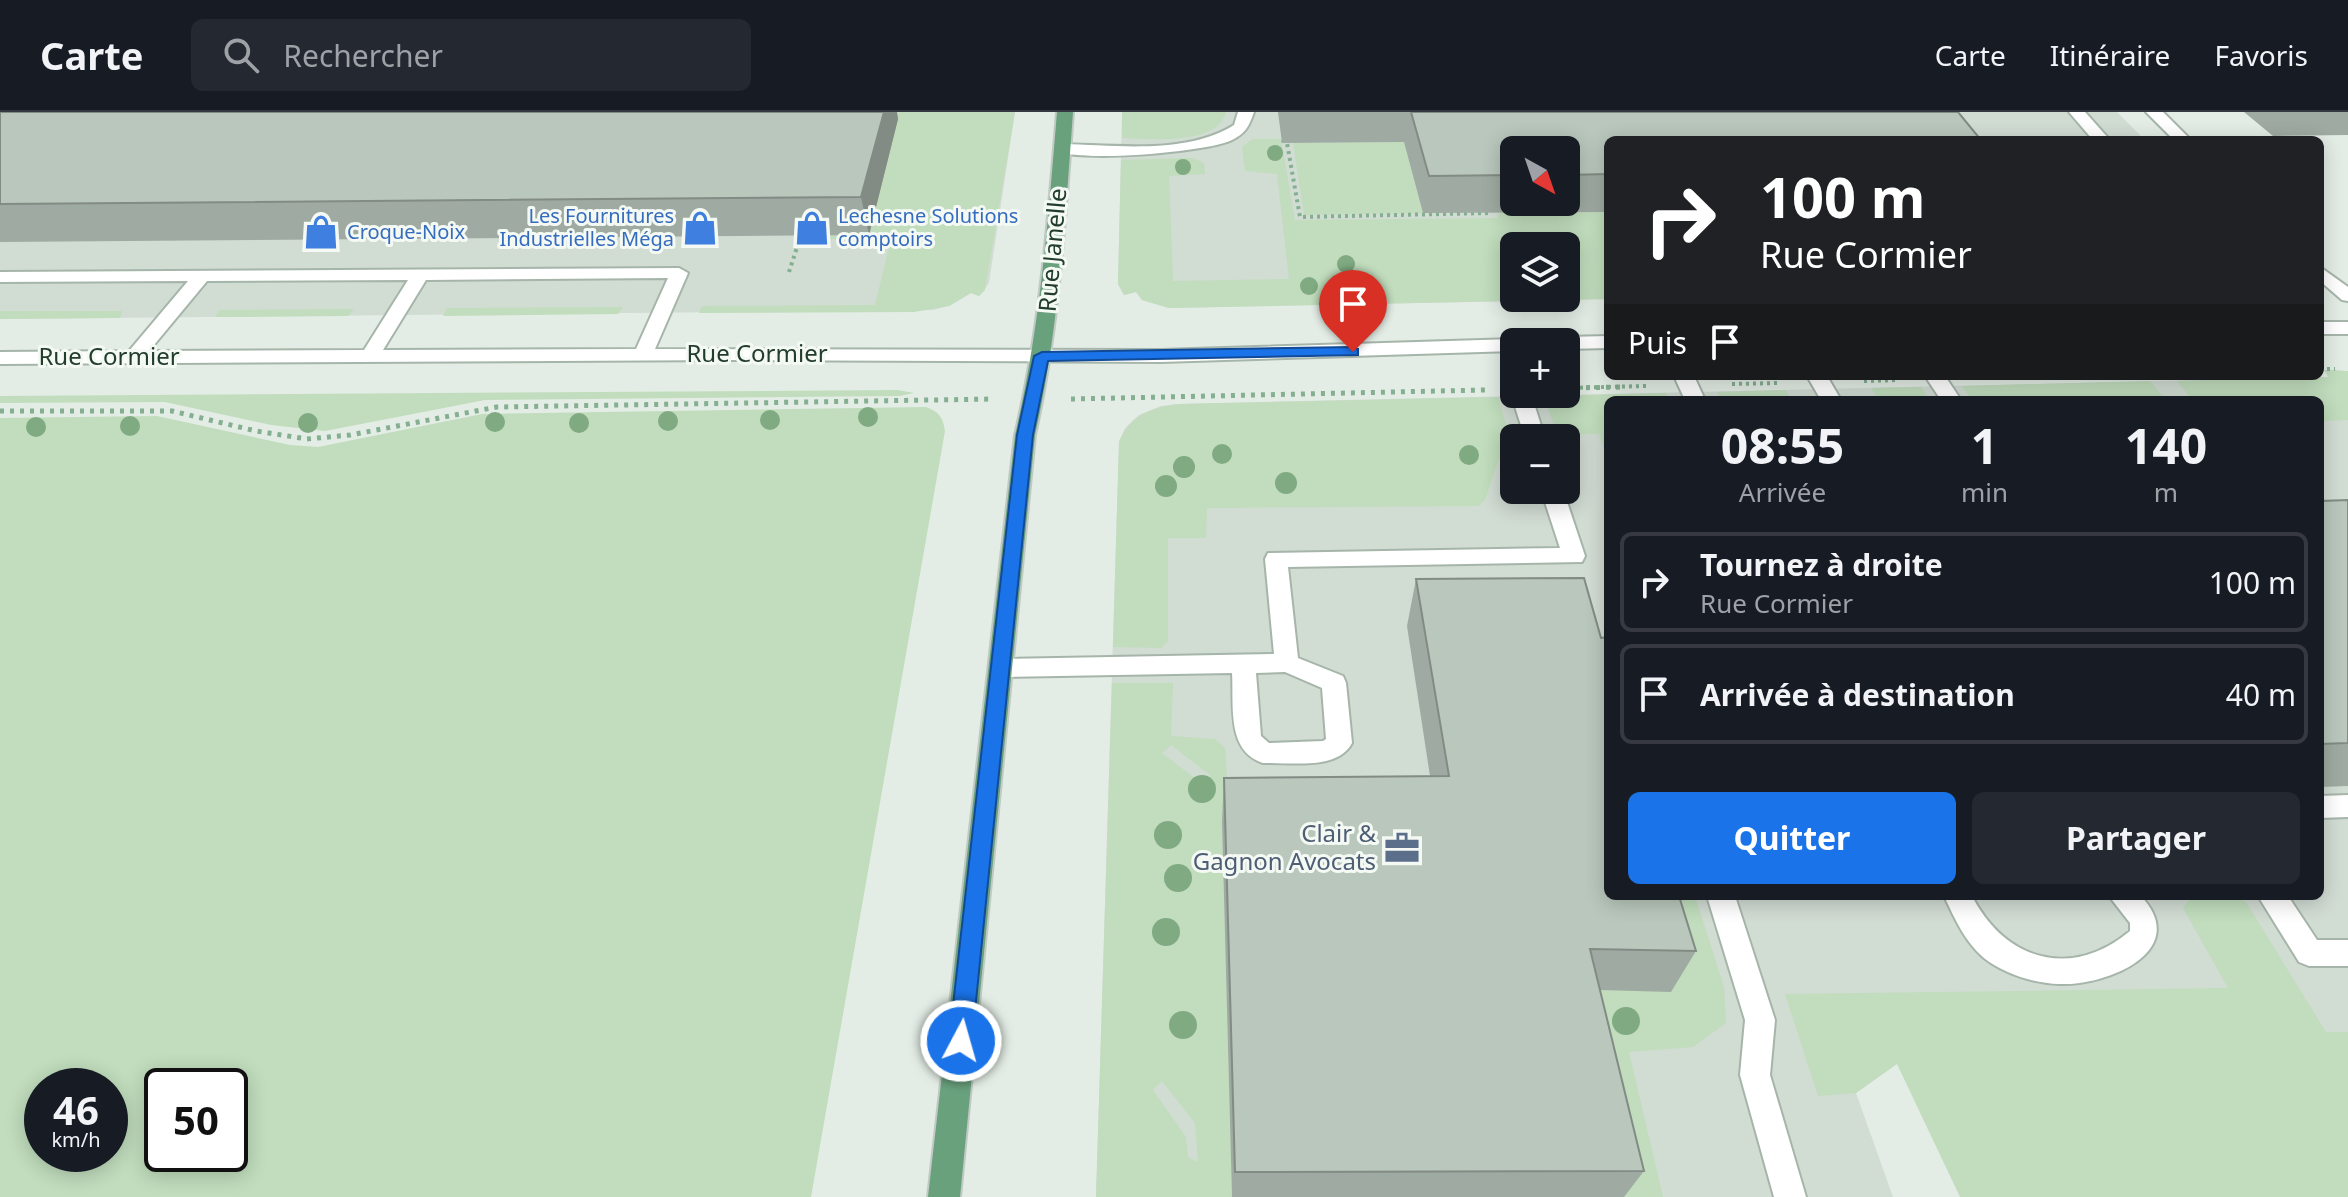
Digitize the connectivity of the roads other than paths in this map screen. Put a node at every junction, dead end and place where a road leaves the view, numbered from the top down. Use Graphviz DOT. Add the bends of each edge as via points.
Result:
graph roads {
  1 [pos="1065,112"];
  2 [pos="1246,112"];
  3 [pos="2077,112"];
  4 [pos="2154,112"];
  5 [pos="2098,136"];
  6 [pos="2179,136"];
  7 [pos="1062,149"];
  8 [pos="420,275"];
  9 [pos="2324,275"];
  10 [pos="0,277"];
  11 [pos="201,277"];
  12 [pos="2348,296"];
  13 [pos="2324,328"];
  14 [pos="2348,328"];
  15 [pos="1604,342"];
  16 [pos="1580,343"];
  17 [pos="1500,346"];
  18 [pos="643,354"];
  19 [pos="135,356"];
  20 [pos="370,356"];
  21 [pos="1042,356"];
  22 [pos="0,358"];
  23 [pos="1557,504"];
  24 [pos="1287,663"];
  25 [pos="1243,664"];
  26 [pos="1001,668"];
  27 [pos="2348,806"];
  28 [pos="2324,807"];
  29 [pos="1722,900"];
  30 [pos="1960,900"];
  31 [pos="2127,900"];
  32 [pos="2275,900"];
  33 [pos="2348,953"];
  34 [pos="944,1197"];
  35 [pos="1790,1197"];
  1 -- 7 [label="main road, Rue Janelle"];
  2 -- 7 [label="street" via="1243,129 1205,145"];
  3 -- 5 [label="street"];
  4 -- 6 [label="street"];
  7 -- 21 [label="main road, Rue Janelle"];
  8 -- 11 [label="street"];
  8 -- 18 [label="street" via="679,273"];
  8 -- 20 [label="street"];
  9 -- 12 [label="street"];
  10 -- 11 [label="street"];
  11 -- 19 [label="street"];
  13 -- 14 [label="street"];
  15 -- 16 [label="street"];
  17 -- 21 [label="street, Rue Cormier"];
  18 -- 20 [label="street, Rue Cormier"];
  18 -- 21 [label="street, Rue Cormier"];
  19 -- 20 [label="street, Rue Cormier"];
  19 -- 22 [label="street, Rue Cormier"];
  21 -- 26 [label="main road, Rue Janelle" via="1025,435"];
  23 -- 24 [label="street" via="1574,556 1276,559"];
  24 -- 25 [label="street"];
  24 -- 25 [label="street" via="1334,683 1339,743 1328,751 1263,753 1249,740"];
  25 -- 26 [label="street"];
  26 -- 34 [label="main road, Rue Janelle"];
  27 -- 28 [label="street"];
  29 -- 35 [label="street" via="1760,1020 1755,1075"];
  30 -- 31 [label="street" via="1980,935 2007,957 2029,967 2066,971 2100,968 2131,952 2144,937 2144,919"];
  32 -- 33 [label="street" via="2309,953"];
}
